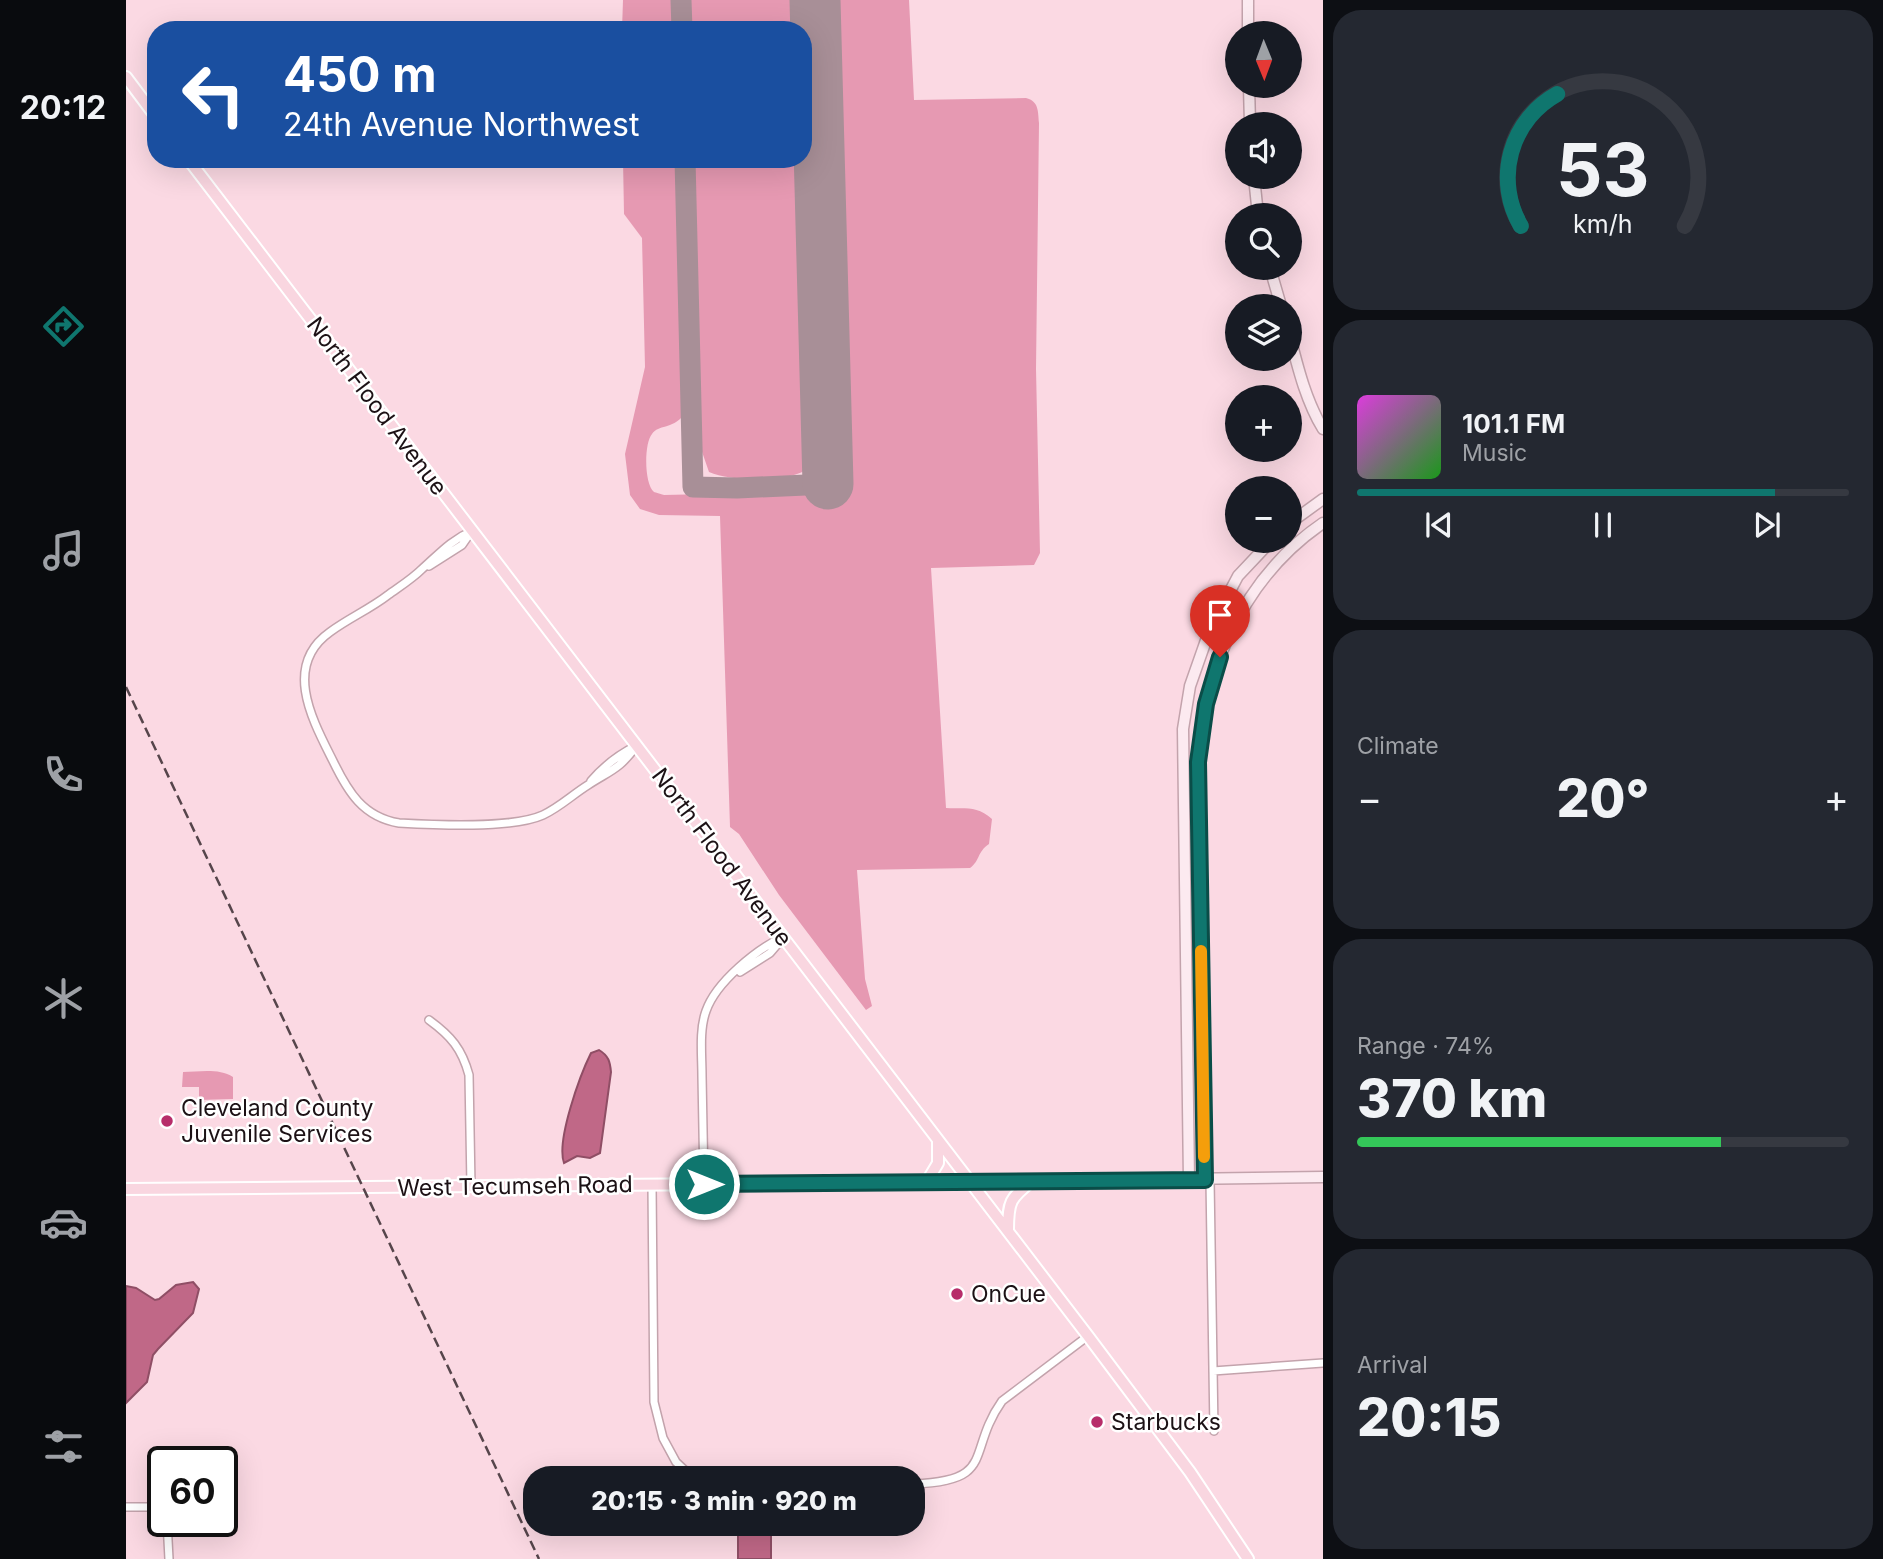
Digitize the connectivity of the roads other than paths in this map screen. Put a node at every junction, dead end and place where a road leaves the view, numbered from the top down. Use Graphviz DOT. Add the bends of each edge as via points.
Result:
graph roads {
  1 [pos="1248,0"];
  2 [pos="1248,21"];
  3 [pos="126,78"];
  4 [pos="147,105"];
  5 [pos="195,168"];
  6 [pos="1299,371"];
  7 [pos="1323,429"];
  8 [pos="1323,499"];
  9 [pos="1302,514"];
  10 [pos="1323,523"];
  11 [pos="472,531"];
  12 [pos="1260,553"];
  13 [pos="637,745"];
  14 [pos="783,937"];
  15 [pos="429,1020"];
  16 [pos="938,1139"];
  17 [pos="1323,1177"];
  18 [pos="1189,1180"];
  19 [pos="1207,1180"];
  20 [pos="1032,1181"];
  21 [pos="971,1182"];
  22 [pos="926,1183"];
  23 [pos="704,1184"];
  24 [pos="652,1185"];
  25 [pos="471,1186"];
  26 [pos="126,1189"];
  27 [pos="1008,1230"];
  28 [pos="1088,1336"];
  29 [pos="1323,1363"];
  30 [pos="1213,1371"];
  31 [pos="1214,1431"];
  32 [pos="680,1466"];
  33 [pos="925,1484"];
  34 [pos="126,1507"];
  35 [pos="147,1507"];
  36 [pos="168,1537"];
  37 [pos="169,1559"];
  38 [pos="1248,1559"];
  1 -- 2 [label="main road"];
  3 -- 4 [label="main road"];
  5 -- 11 [label="main road, North Flood Avenue"];
  6 -- 7 [label="main road"];
  8 -- 9 [label="main road"];
  10 -- 19 [label="main road" via="1272,569 1242,611 1214,672 1201,726 1198,781"];
  11 -- 13 [label="main road, North Flood Avenue"];
  11 -- 13 [label="street" via="462,545 331,631 312,652 305,669 308,708 340,776 359,804 393,822 523,821 556,808 587,786 604,766"];
  12 -- 18 [label="main road" via="1238,576 1210,629 1185,712"];
  13 -- 14 [label="main road, North Flood Avenue"];
  14 -- 16 [label="main road, North Flood Avenue"];
  14 -- 23 [label="street" via="765,945 730,978 712,998 703,1022"];
  15 -- 25 [label="street" via="455,1041 470,1075"];
  16 -- 21 [label="main road, North Flood Avenue"];
  16 -- 22 [label="main road" via="938,1163"];
  17 -- 19 [label="main road, West Tecumseh Road"];
  18 -- 19 [label="main road, West Tecumseh Road"];
  18 -- 20 [label="main road, West Tecumseh Road"];
  19 -- 30 [label="street"];
  20 -- 21 [label="main road, West Tecumseh Road"];
  20 -- 27 [label="main road" via="1010,1201"];
  21 -- 22 [label="main road, West Tecumseh Road"];
  21 -- 27 [label="main road, North Flood Avenue"];
  22 -- 23 [label="main road, West Tecumseh Road"];
  23 -- 24 [label="main road, West Tecumseh Road"];
  24 -- 25 [label="main road, West Tecumseh Road"];
  24 -- 32 [label="street" via="654,1402 663,1438"];
  25 -- 26 [label="main road, West Tecumseh Road"];
  27 -- 28 [label="main road, North Flood Avenue"];
  28 -- 33 [label="street" via="1002,1401 969,1470 943,1483"];
  28 -- 38 [label="main road, North Flood Avenue" via="1190,1472"];
  29 -- 30 [label="street"];
  30 -- 31 [label="street"];
  34 -- 35 [label="street"];
  36 -- 37 [label="street"];
}
